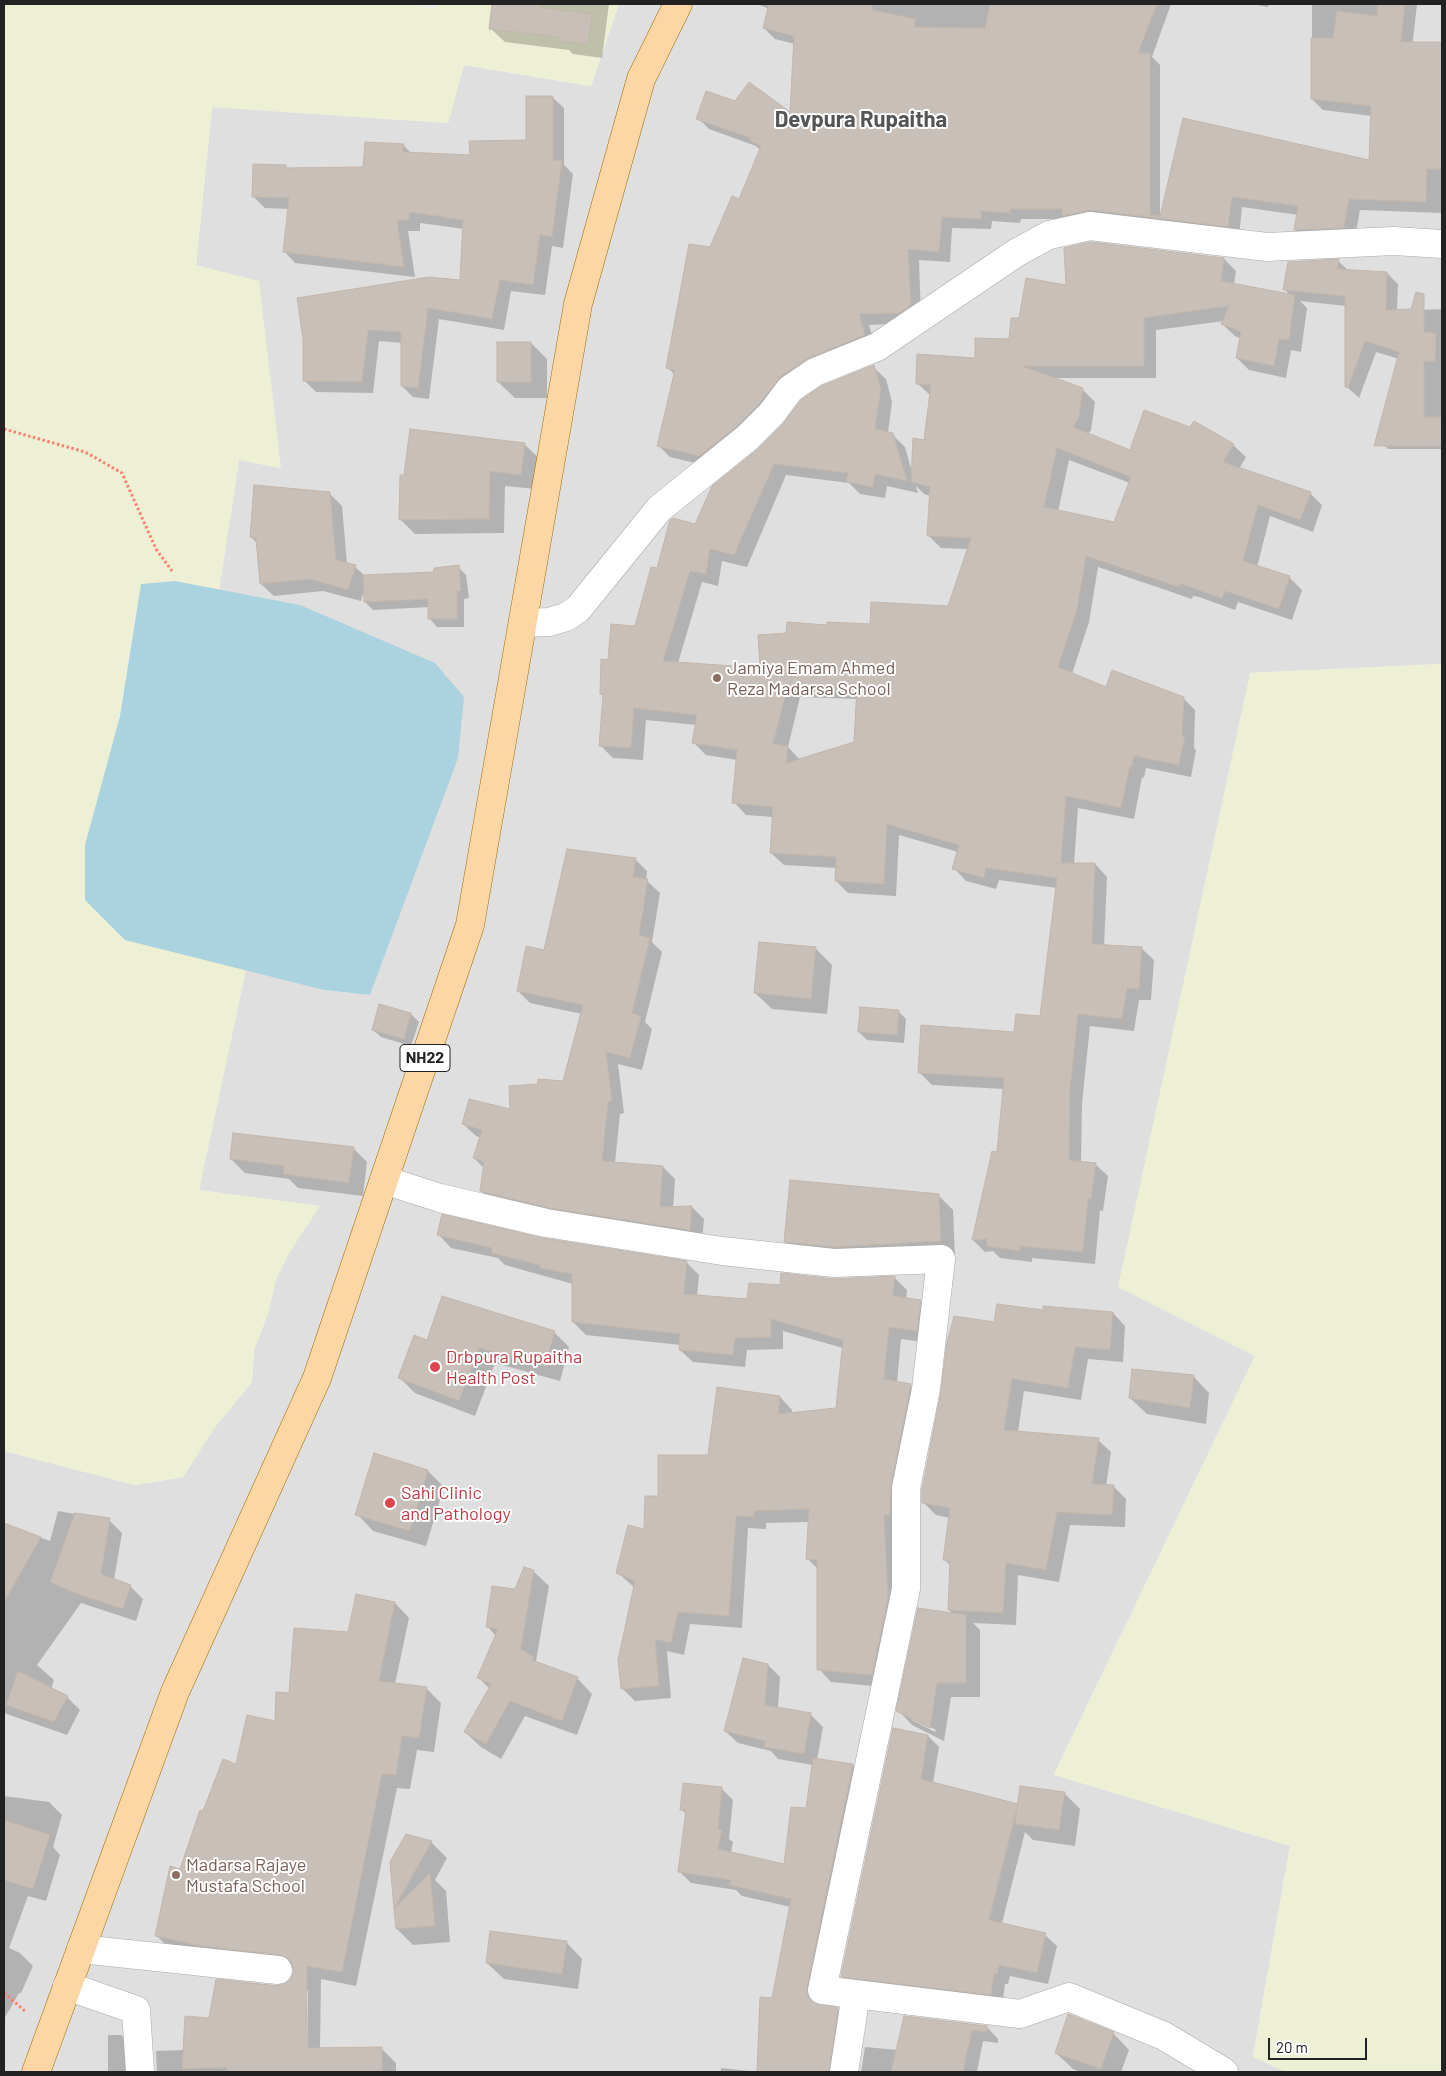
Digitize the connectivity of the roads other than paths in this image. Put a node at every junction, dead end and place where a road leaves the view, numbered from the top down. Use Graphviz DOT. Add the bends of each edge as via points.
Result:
graph roads {
  1 [pos="678,4"];
  2 [pos="1442,244"];
  3 [pos="523,623"];
  4 [pos="384,1180"];
  5 [pos="81,1949"];
  6 [pos="278,1970"];
  7 [pos="67,1986"];
  8 [pos="856,1994"];
  9 [pos="36,2072"];
  10 [pos="140,2072"];
  11 [pos="844,2072"];
  12 [pos="1224,2072"];
  1 -- 3 [label="main road, NH22" via="641,79 578,304"];
  2 -- 3 [label="street" via="1394,241 1267,247 1090,226 1049,235 1016,253 877,347 815,372 790,389 747,438 659,509 578,609 549,622"];
  3 -- 4 [label="main road, NH22" via="470,925"];
  4 -- 5 [label="main road, NH22" via="317,1378 176,1692"];
  4 -- 8 [label="street" via="440,1198 546,1223 722,1251 834,1263 941,1258 926,1389 906,1488 906,1589 822,1990"];
  5 -- 6 [label="street"];
  5 -- 7 [label="main road, NH22"];
  7 -- 9 [label="main road, NH22"];
  7 -- 10 [label="street" via="136,2010"];
  8 -- 11 [label="street"];
  8 -- 12 [label="street" via="1020,2014 1069,1997 1164,2036"];
}
